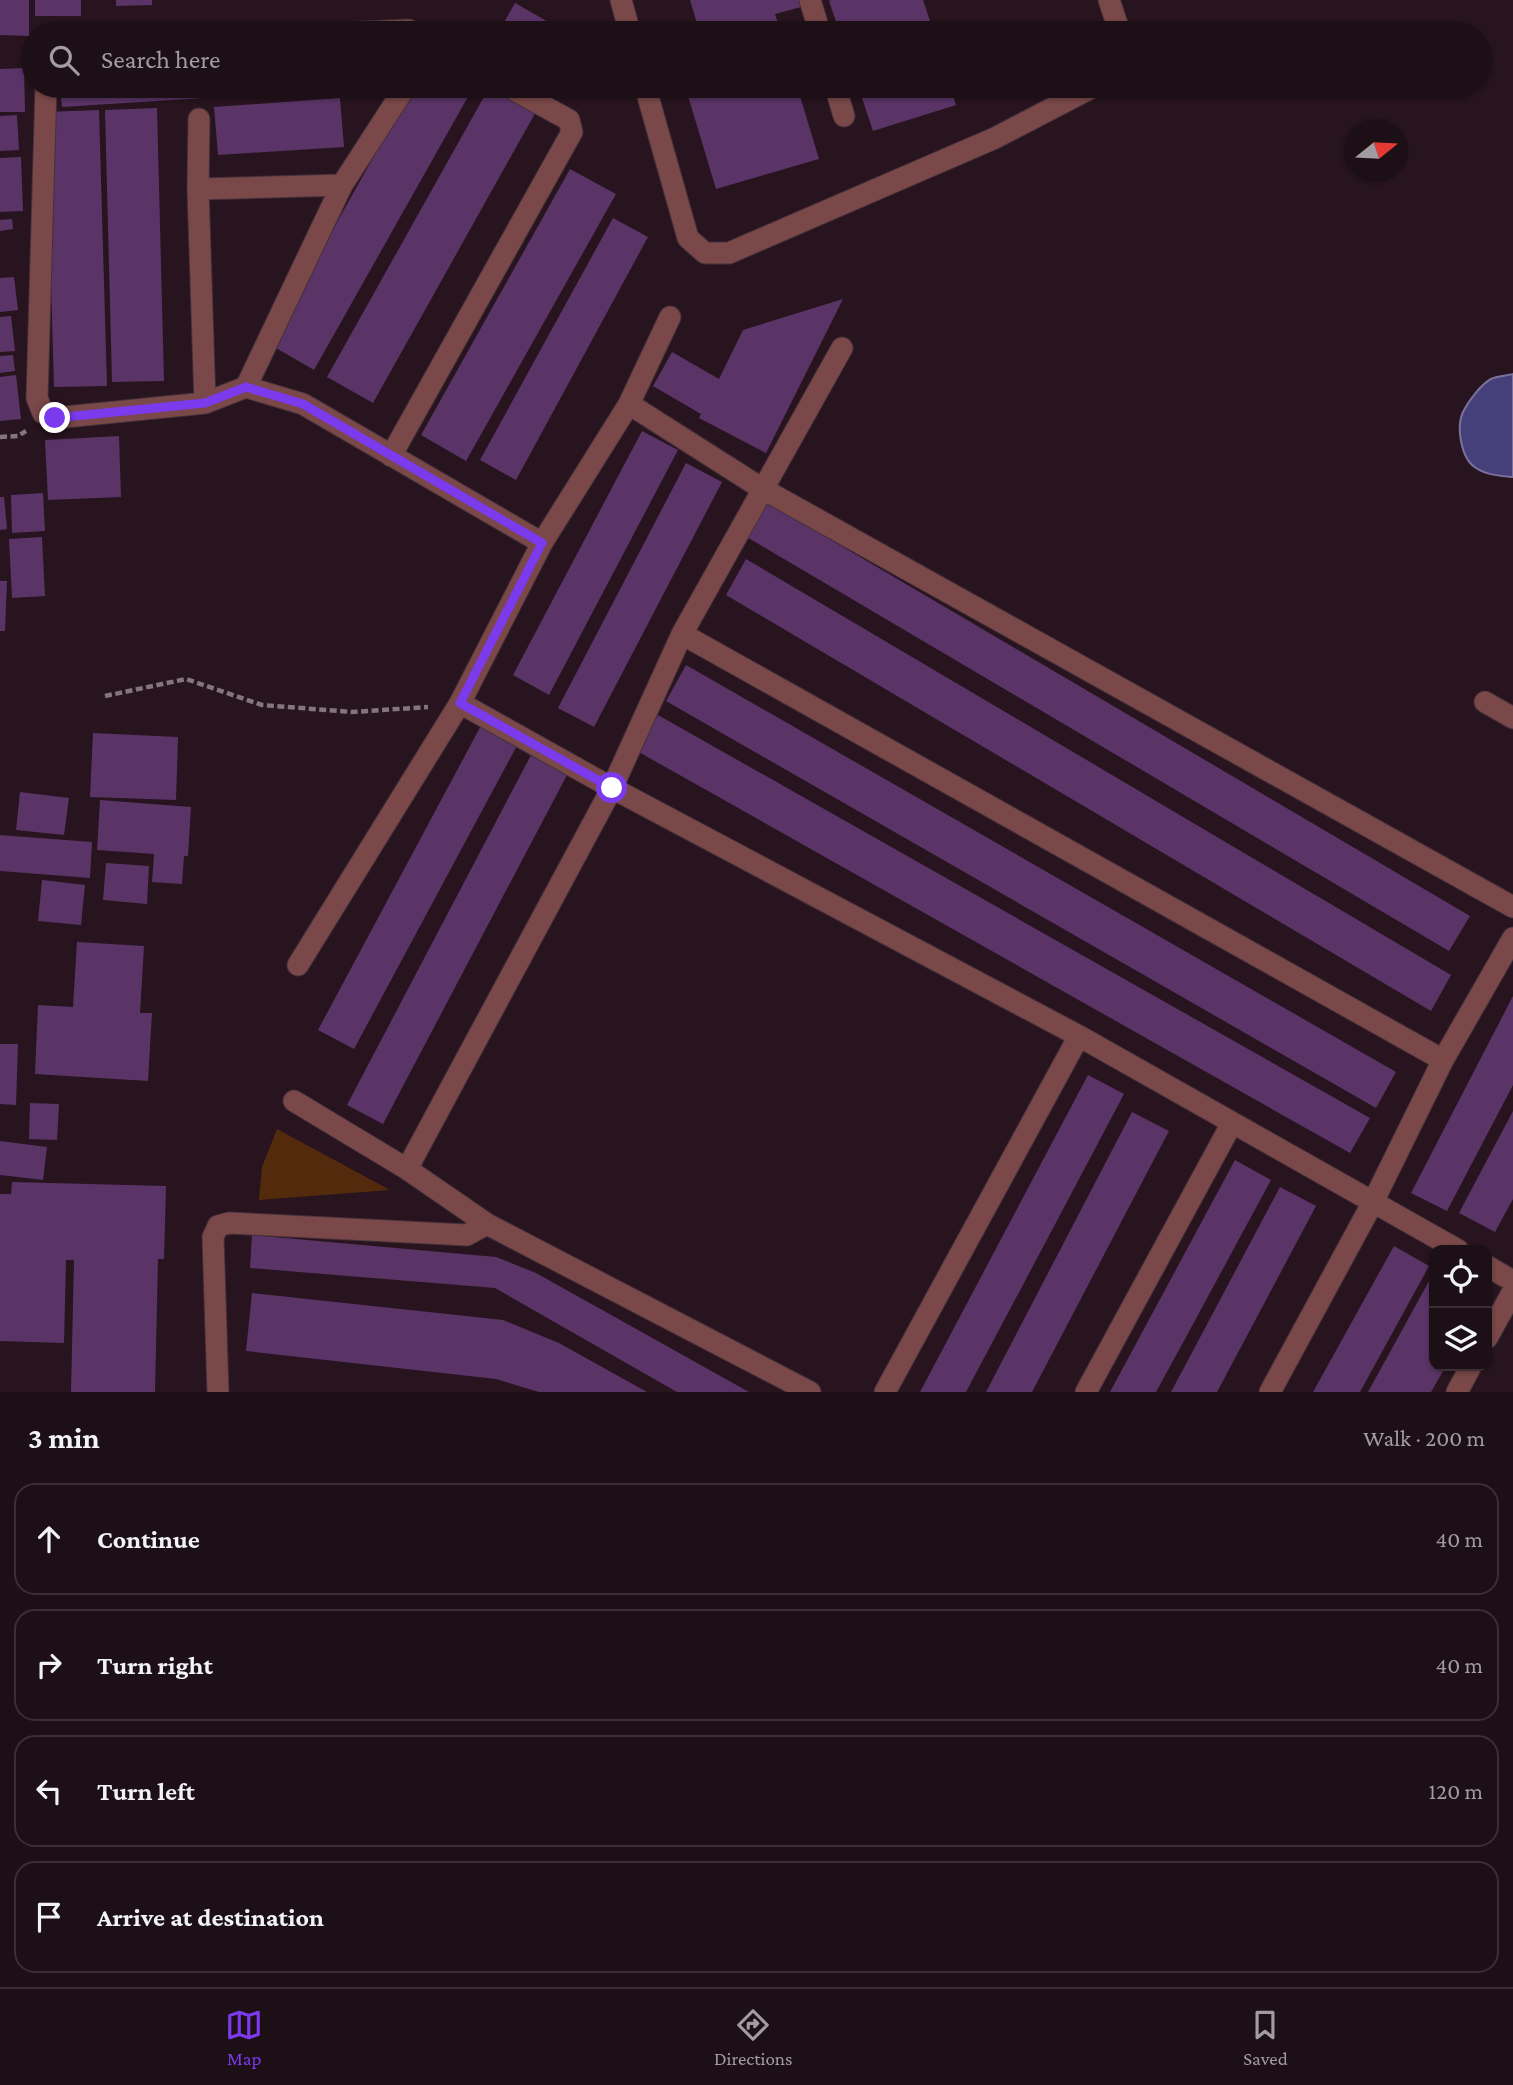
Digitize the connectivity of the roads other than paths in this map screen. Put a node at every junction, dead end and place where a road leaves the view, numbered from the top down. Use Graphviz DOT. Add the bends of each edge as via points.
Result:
graph roads {
  1 [pos="621,0"];
  2 [pos="810,0"];
  3 [pos="1109,0"];
  4 [pos="627,21"];
  5 [pos="816,21"];
  6 [pos="1116,21"];
  7 [pos="46,98"];
  8 [pos="398,98"];
  9 [pos="529,98"];
  10 [pos="648,98"];
  11 [pos="839,98"];
  12 [pos="1072,98"];
  13 [pos="844,116"];
  14 [pos="199,119"];
  15 [pos="342,185"];
  16 [pos="198,190"];
  17 [pos="670,317"];
  18 [pos="842,348"];
  19 [pos="246,387"];
  20 [pos="205,403"];
  21 [pos="629,404"];
  22 [pos="391,456"];
  23 [pos="761,488"];
  24 [pos="542,543"];
  25 [pos="682,634"];
  26 [pos="1485,702"];
  27 [pos="460,703"];
  28 [pos="1513,718"];
  29 [pos="612,788"];
  30 [pos="1513,907"];
  31 [pos="1513,938"];
  32 [pos="298,965"];
  33 [pos="1079,1036"];
  34 [pos="1443,1060"];
  35 [pos="294,1101"];
  36 [pos="1232,1123"];
  37 [pos="407,1169"];
  38 [pos="1373,1202"];
  39 [pos="488,1224"];
  40 [pos="1449,1245"];
  41 [pos="1492,1269"];
  42 [pos="1513,1281"];
  43 [pos="1513,1291"];
  44 [pos="1492,1329"];
  45 [pos="1469,1371"];
  46 [pos="218,1392"];
  47 [pos="810,1392"];
  48 [pos="885,1392"];
  49 [pos="1086,1392"];
  50 [pos="1270,1392"];
  51 [pos="1457,1392"];
  1 -- 4 [label="street"];
  2 -- 5 [label="street"];
  3 -- 6 [label="street"];
  7 -- 20 [label="street" via="37,398 43,413 55,418"];
  8 -- 15 [label="street"];
  9 -- 22 [label="street" via="569,120 572,132"];
  10 -- 12 [label="street" via="688,238 705,253 729,253 995,138"];
  11 -- 13 [label="street"];
  14 -- 16 [label="street"];
  15 -- 16 [label="street"];
  15 -- 19 [label="street"];
  16 -- 20 [label="street"];
  17 -- 21 [label="street"];
  18 -- 23 [label="street"];
  19 -- 20 [label="street"];
  19 -- 22 [label="street" via="303,404"];
  21 -- 23 [label="street"];
  21 -- 24 [label="street"];
  22 -- 24 [label="street"];
  23 -- 25 [label="street"];
  23 -- 30 [label="street"];
  24 -- 27 [label="street"];
  25 -- 29 [label="street"];
  25 -- 34 [label="street"];
  26 -- 28 [label="street"];
  27 -- 29 [label="street"];
  27 -- 32 [label="street"];
  29 -- 33 [label="street"];
  29 -- 37 [label="street"];
  31 -- 34 [label="street"];
  33 -- 36 [label="street"];
  33 -- 48 [label="street"];
  34 -- 38 [label="street"];
  35 -- 37 [label="street"];
  36 -- 38 [label="street"];
  36 -- 49 [label="street"];
  37 -- 39 [label="street"];
  38 -- 40 [label="street"];
  38 -- 50 [label="street"];
  39 -- 46 [label="street" via="467,1235 218,1226 214,1237"];
  39 -- 47 [label="street"];
  41 -- 42 [label="street"];
  43 -- 44 [label="street"];
  45 -- 51 [label="street"];
}
